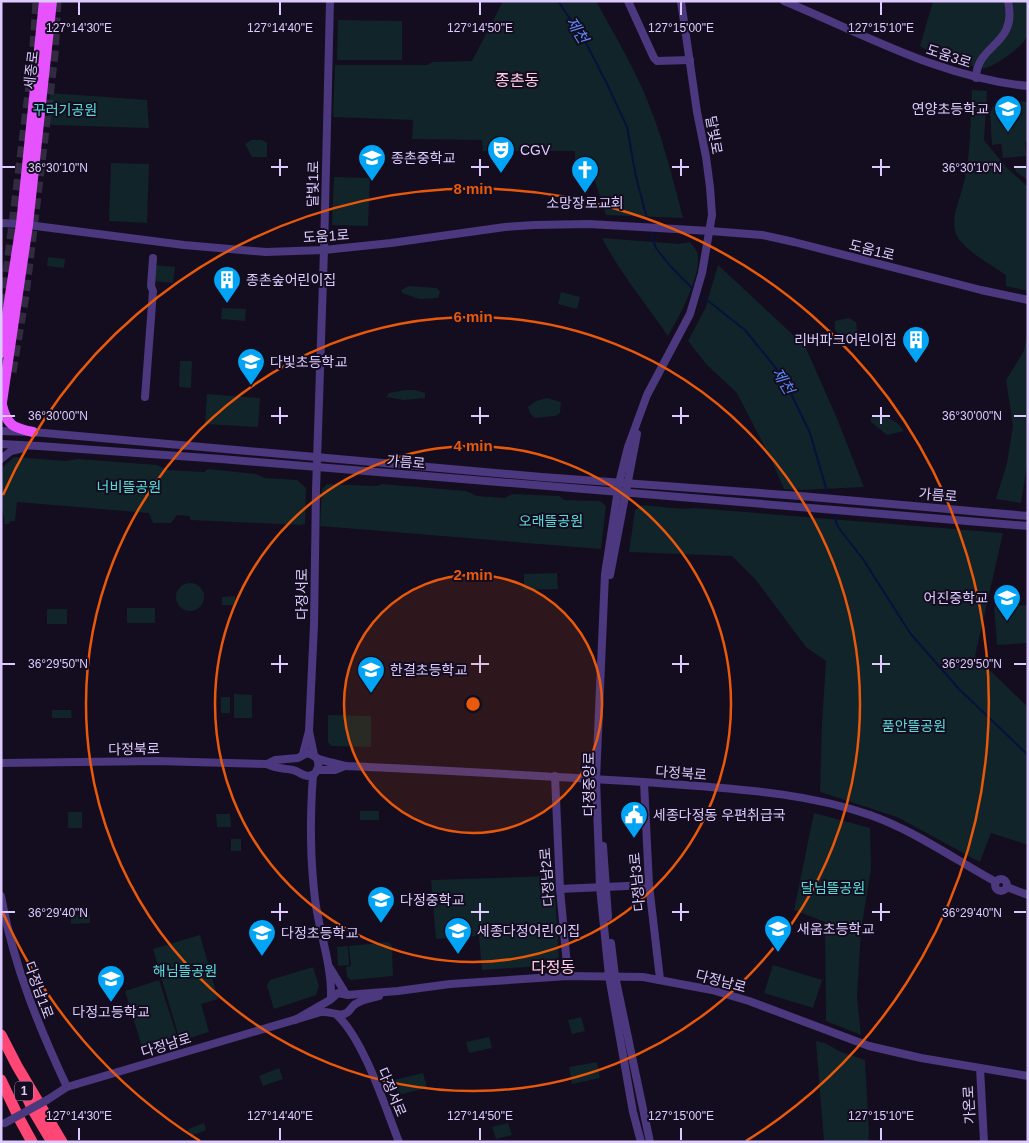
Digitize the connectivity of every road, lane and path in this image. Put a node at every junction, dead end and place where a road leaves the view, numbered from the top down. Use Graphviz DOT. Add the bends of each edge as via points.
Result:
graph roads {
  1 [pos="44,1"];
  2 [pos="52,1"];
  3 [pos="330,1"];
  4 [pos="628,1"];
  5 [pos="681,1"];
  6 [pos="784,1"];
  7 [pos="1008,1"];
  8 [pos="690,60"];
  9 [pos="976,78"];
  10 [pos="1028,86"];
  11 [pos="1,223"];
  12 [pos="24,225"];
  13 [pos="710,231"];
  14 [pos="324,250"];
  15 [pos="153,258"];
  16 [pos="1028,300"];
  17 [pos="1,353"];
  18 [pos="145,397"];
  19 [pos="2,405"];
  20 [pos="1,409"];
  21 [pos="638,425"];
  22 [pos="1,431"];
  23 [pos="34,432"];
  24 [pos="1,444"];
  25 [pos="39,446"];
  26 [pos="317,457"];
  27 [pos="1,459"];
  28 [pos="316,468"];
  29 [pos="619,483"];
  30 [pos="628,484"];
  31 [pos="618,492"];
  32 [pos="626,493"];
  33 [pos="1028,516"];
  34 [pos="1028,526"];
  35 [pos="309,732"];
  36 [pos="301,756"];
  37 [pos="316,757"];
  38 [pos="1,764"];
  39 [pos="267,764"];
  40 [pos="345,766"];
  41 [pos="315,772"];
  42 [pos="301,774"];
  43 [pos="555,776"];
  44 [pos="598,779"];
  45 [pos="644,782"];
  46 [pos="311,796"];
  47 [pos="649,885"];
  48 [pos="603,887"];
  49 [pos="560,889"];
  50 [pos="1028,895"];
  51 [pos="1,896"];
  52 [pos="328,964"];
  53 [pos="568,976"];
  54 [pos="612,976"];
  55 [pos="660,979"];
  56 [pos="398,991"];
  57 [pos="347,994"];
  58 [pos="330,999"];
  59 [pos="351,1008"];
  60 [pos="335,1013"];
  61 [pos="295,1020"];
  62 [pos="1,1036"];
  63 [pos="362,1052"];
  64 [pos="980,1068"];
  65 [pos="1028,1076"];
  66 [pos="1,1080"];
  67 [pos="67,1087"];
  68 [pos="1,1093"];
  69 [pos="3,1124"];
  70 [pos="27,1142"];
  71 [pos="32,1142"];
  72 [pos="52,1142"];
  73 [pos="62,1142"];
  74 [pos="399,1142"];
  75 [pos="641,1142"];
  76 [pos="650,1142"];
  77 [pos="984,1142"];
  1 -- 12 [label="main road, 세종로"];
  2 -- 12 [label="main road, 세종로" via="47,65"];
  3 -- 14 [label="street, 달빛1로"];
  4 -- 8 [label="street" via="657,61"];
  5 -- 8 [label="street, 달빛로"];
  6 -- 9 [label="street, 도움3로" via="920,60"];
  7 -- 9 [label="street" via="1011,12 1006,32 979,61"];
  8 -- 13 [label="street, 달빛로" via="710,188"];
  9 -- 10 [label="street, 도움3로"];
  11 -- 12 [label="street, 도움1로"];
  12 -- 14 [label="street, 도움1로" via="266,252"];
  12 -- 17 [label="main road, 세종로"];
  12 -- 19 [label="main road, 세종로"];
  13 -- 14 [label="street, 도움1로" via="589,224 515,226"];
  13 -- 16 [label="street, 도움1로" via="794,242"];
  13 -- 21 [label="street, 달빛로" via="690,314 647,395"];
  14 -- 26 [label="street, 달빛1로"];
  15 -- 18 [label="street"];
  19 -- 20 [label="main road, 세종로"];
  19 -- 23 [label="main road" via="9,424"];
  21 -- 29 [label="street" via="628,447"];
  21 -- 30 [label="street, 다정중앙로"];
  22 -- 23 [label="street, 가름로"];
  23 -- 26 [label="street, 가름로"];
  24 -- 25 [label="street, 가름로"];
  25 -- 27 [label="street" via="20,448"];
  25 -- 28 [label="street, 가름로"];
  26 -- 28 [label="street, 다정서로"];
  26 -- 29 [label="street, 가름로"];
  28 -- 31 [label="street, 가름로"];
  28 -- 35 [label="street, 다정서로"];
  29 -- 30 [label="street, 가름로"];
  29 -- 31 [label="street, 다정중앙로"];
  30 -- 32 [label="street, 다정중앙로"];
  30 -- 33 [label="street, 가름로"];
  31 -- 32 [label="street, 가름로"];
  31 -- 44 [label="street, 다정중앙로" via="605,574"];
  32 -- 34 [label="street, 가름로"];
  32 -- 44 [label="street, 다정중앙로" via="610,573"];
  35 -- 36 [label="street"];
  35 -- 37 [label="street"];
  36 -- 37 [label="street"];
  36 -- 39 [label="street"];
  36 -- 42 [label="street" via="296,765"];
  37 -- 40 [label="street"];
  37 -- 41 [label="street" via="319,766"];
  38 -- 39 [label="street, 다정북로" via="163,761"];
  39 -- 42 [label="street"];
  40 -- 41 [label="street"];
  40 -- 43 [label="street, 다정북로"];
  41 -- 42 [label="street"];
  41 -- 46 [label="street"];
  42 -- 46 [label="street"];
  43 -- 44 [label="street, 다정북로"];
  43 -- 49 [label="street, 다정남2로"];
  44 -- 45 [label="street, 다정북로"];
  44 -- 48 [label="street, 다정중앙로"];
  45 -- 47 [label="street, 다정남3로"];
  45 -- 50 [label="street, 다정북로" via="753,790 833,804 902,828 996,882 1004,880 1007,886"];
  46 -- 52 [label="street" via="314,893"];
  47 -- 48 [label="street"];
  47 -- 55 [label="street, 다정남3로"];
  48 -- 49 [label="street"];
  48 -- 54 [label="street, 다정중앙로"];
  49 -- 53 [label="street, 다정남2로"];
  51 -- 67 [label="street, 다정남1로" via="13,954 25,989"];
  52 -- 57 [label="street"];
  52 -- 58 [label="street"];
  53 -- 54 [label="street, 다정남로"];
  53 -- 56 [label="street, 다정남로"];
  54 -- 55 [label="street, 다정남로"];
  54 -- 75 [label="street, 다정중앙로" via="633,1112"];
  54 -- 76 [label="street, 다정중앙로"];
  55 -- 64 [label="street, 다정남로" via="749,1001 869,1046"];
  56 -- 57 [label="street"];
  56 -- 59 [label="street" via="363,1001"];
  57 -- 58 [label="street" via="338,993"];
  57 -- 59 [label="street"];
  58 -- 60 [label="street" via="330,1008"];
  58 -- 61 [label="street"];
  59 -- 60 [label="street" via="347,1013"];
  59 -- 63 [label="street"];
  60 -- 61 [label="street" via="321,1012"];
  60 -- 63 [label="street" via="347,1024"];
  61 -- 67 [label="street, 다정남로"];
  62 -- 72 [label="highway, 1" via="34,1112"];
  62 -- 73 [label="highway"];
  63 -- 74 [label="street, 다정서로"];
  64 -- 65 [label="street, 다정남로"];
  64 -- 77 [label="street, 가온로"];
  66 -- 71 [label="highway, 1"];
  67 -- 69 [label="street, 다정남로, bridge"];
  68 -- 70 [label="highway"];
}
